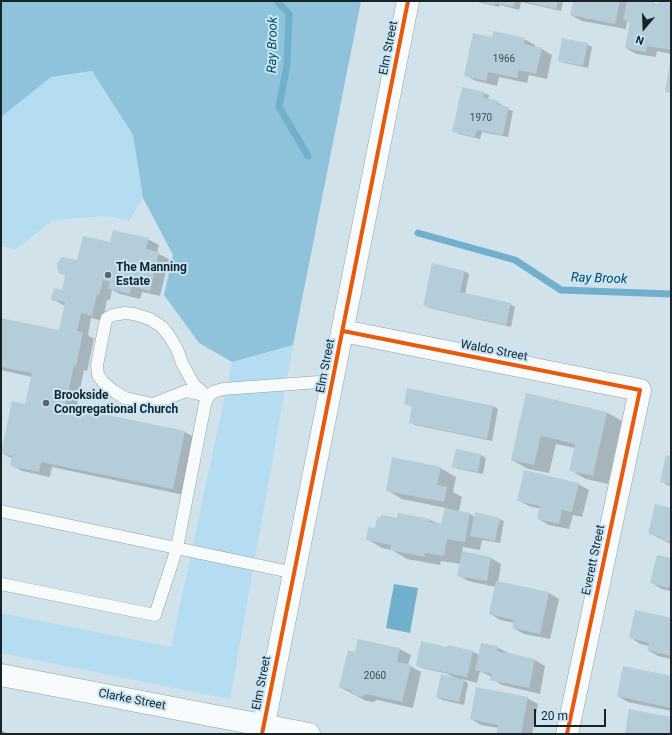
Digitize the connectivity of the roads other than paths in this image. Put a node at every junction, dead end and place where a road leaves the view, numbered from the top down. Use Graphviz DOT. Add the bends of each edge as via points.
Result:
graph roads {
  1 [pos="408,1"];
  2 [pos="343,330"];
  3 [pos="333,381"];
  4 [pos="640,390"];
  5 [pos="208,397"];
  6 [pos="1,511"];
  7 [pos="177,548"];
  8 [pos="295,573"];
  9 [pos="1,584"];
  10 [pos="1,675"];
  11 [pos="263,730"];
  12 [pos="309,734"];
  13 [pos="567,734"];
  1 -- 2 [label="street, Elm Street"];
  2 -- 3 [label="street, Elm Street"];
  2 -- 4 [label="street, Waldo Street"];
  3 -- 5 [label="lane" via="223,389 213,392"];
  3 -- 8 [label="street, Elm Street"];
  4 -- 13 [label="street, Everett Street"];
  5 -- 5 [label="lane" via="186,391 153,404 125,398 102,382 97,365 107,318 125,313 150,319 162,327 177,349 194,386"];
  5 -- 7 [label="lane"];
  6 -- 7 [label="lane"];
  7 -- 8 [label="lane"];
  7 -- 9 [label="lane" via="155,614"];
  8 -- 11 [label="street, Elm Street"];
  10 -- 11 [label="street, Clarke Street"];
  11 -- 12 [label="street, Clarke Street"];
}
